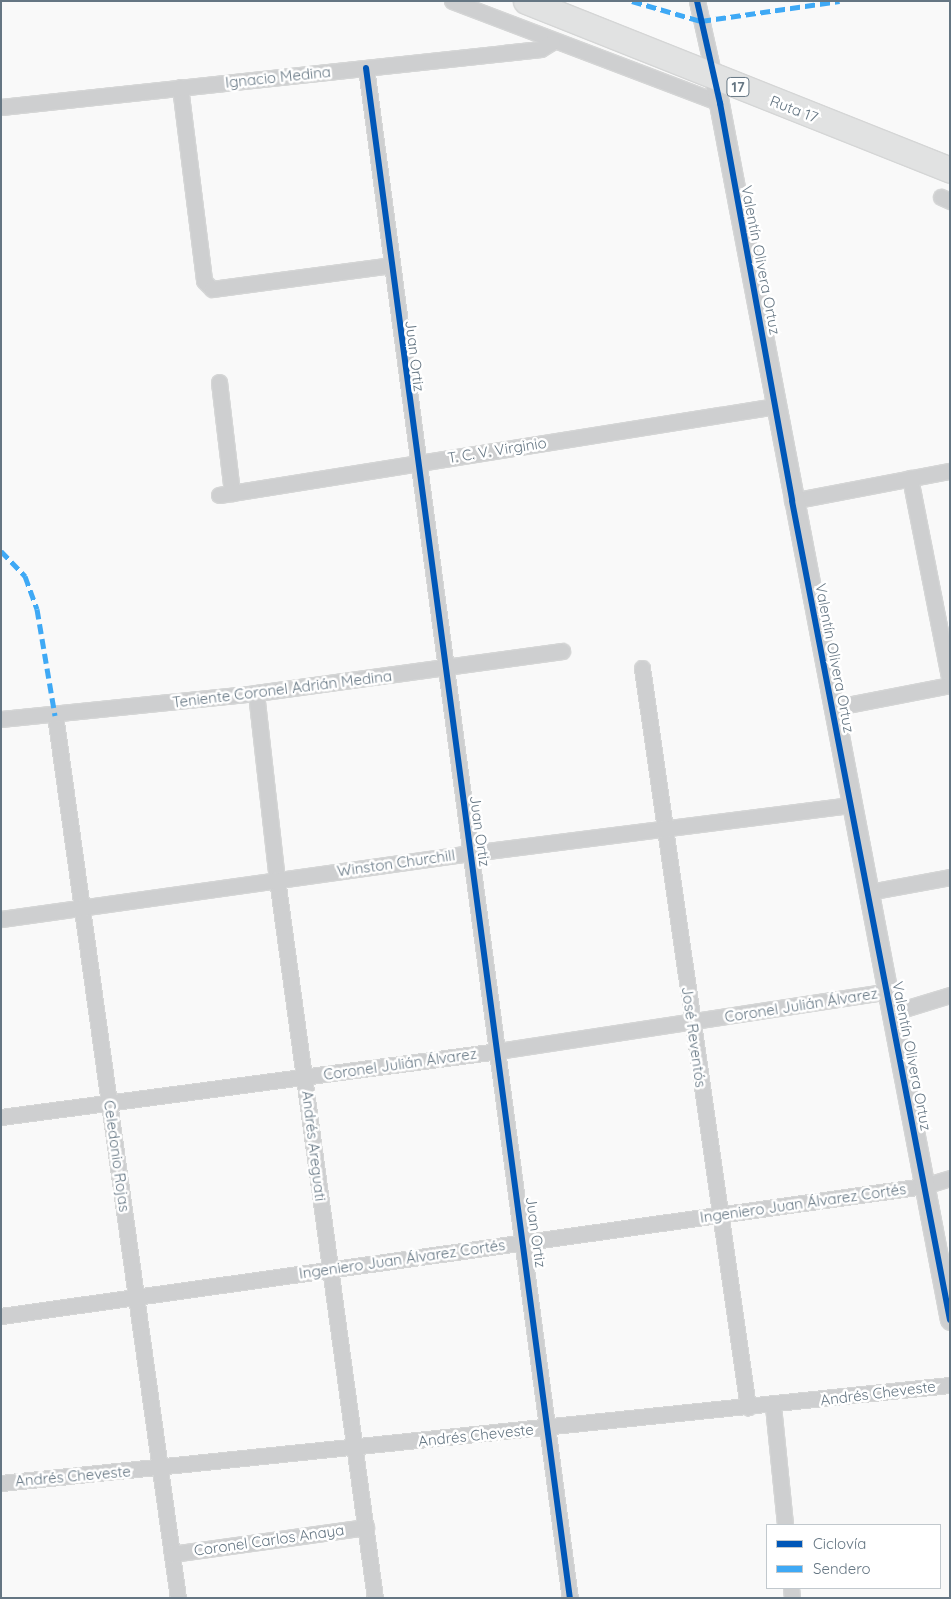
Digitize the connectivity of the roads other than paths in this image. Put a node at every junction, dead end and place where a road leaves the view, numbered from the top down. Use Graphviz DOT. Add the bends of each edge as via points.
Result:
graph roads {
  1 [pos="452,1"];
  2 [pos="526,1"];
  3 [pos="697,1"];
  4 [pos="552,42"];
  5 [pos="366,68"];
  6 [pos="714,77"];
  7 [pos="180,87"];
  8 [pos="720,103"];
  9 [pos="1,107"];
  10 [pos="950,170"];
  11 [pos="391,265"];
  12 [pos="220,382"];
  13 [pos="776,406"];
  14 [pos="416,462"];
  15 [pos="950,471"];
  16 [pos="910,478"];
  17 [pos="792,501"];
  18 [pos="943,616"];
  19 [pos="562,651"];
  20 [pos="642,668"];
  21 [pos="444,669"];
  22 [pos="950,684"];
  23 [pos="256,694"];
  24 [pos="832,708"];
  25 [pos="55,715"];
  26 [pos="1,719"];
  27 [pos="852,805"];
  28 [pos="666,830"];
  29 [pos="471,853"];
  30 [pos="950,877"];
  31 [pos="277,879"];
  32 [pos="870,892"];
  33 [pos="82,908"];
  34 [pos="1,919"];
  35 [pos="888,991"];
  36 [pos="950,994"];
  37 [pos="891,1013"];
  38 [pos="692,1022"];
  39 [pos="498,1050"];
  40 [pos="305,1077"];
  41 [pos="110,1103"];
  42 [pos="1,1117"];
  43 [pos="950,1178"];
  44 [pos="924,1186"];
  45 [pos="719,1216"];
  46 [pos="525,1242"];
  47 [pos="329,1268"];
  48 [pos="135,1297"];
  49 [pos="1,1316"];
  50 [pos="950,1320"];
  51 [pos="950,1385"];
  52 [pos="773,1406"];
  53 [pos="748,1407"];
  54 [pos="548,1428"];
  55 [pos="355,1448"];
  56 [pos="161,1468"];
  57 [pos="1,1483"];
  58 [pos="785,1524"];
  59 [pos="366,1527"];
  60 [pos="172,1554"];
  61 [pos="178,1598"];
  62 [pos="375,1598"];
  63 [pos="570,1598"];
  1 -- 4 [label="street"];
  2 -- 6 [label="highway, Ruta 17 / 17"];
  3 -- 6 [label="street, Valentín Olivera Ortuz"];
  4 -- 5 [label="street, Ignacio Medina" via="541,49"];
  4 -- 8 [label="street"];
  5 -- 7 [label="street, Ignacio Medina"];
  5 -- 11 [label="street, Juan Ortiz"];
  6 -- 8 [label="street, Valentín Olivera Ortuz"];
  6 -- 10 [label="highway, Ruta 17 / 17"];
  7 -- 9 [label="street, Ignacio Medina"];
  7 -- 11 [label="street" via="204,281 212,289"];
  8 -- 13 [label="street, Valentín Olivera Ortuz"];
  11 -- 14 [label="street, Juan Ortiz"];
  12 -- 14 [label="street, T. C. V. Virginio" via="225,494"];
  13 -- 14 [label="street, T. C. V. Virginio"];
  13 -- 17 [label="street, Valentín Olivera Ortuz"];
  14 -- 21 [label="street, Juan Ortiz"];
  15 -- 16 [label="street"];
  16 -- 17 [label="street"];
  16 -- 18 [label="street"];
  17 -- 24 [label="street, Valentín Olivera Ortuz"];
  18 -- 22 [label="street"];
  19 -- 21 [label="street, Teniente Coronel Adrián Medina"];
  20 -- 28 [label="street, José Reventós"];
  21 -- 23 [label="street, Teniente Coronel Adrián Medina"];
  21 -- 29 [label="street, Juan Ortiz"];
  22 -- 24 [label="street"];
  23 -- 25 [label="street, Teniente Coronel Adrián Medina"];
  23 -- 31 [label="street, Andrés Areguati"];
  24 -- 27 [label="street, Valentín Olivera Ortuz"];
  25 -- 26 [label="street, Teniente Coronel Adrián Medina"];
  25 -- 33 [label="street, Celedonio Rojas"];
  27 -- 28 [label="street, Winston Churchill"];
  27 -- 32 [label="street, Valentín Olivera Ortuz"];
  28 -- 29 [label="street, Winston Churchill"];
  28 -- 38 [label="street, José Reventós"];
  29 -- 31 [label="street, Winston Churchill"];
  29 -- 39 [label="street, Juan Ortiz"];
  30 -- 32 [label="street"];
  31 -- 33 [label="street, Winston Churchill"];
  31 -- 40 [label="street, Andrés Areguati"];
  32 -- 35 [label="street, Valentín Olivera Ortuz"];
  33 -- 34 [label="street, Winston Churchill"];
  33 -- 41 [label="street, Celedonio Rojas"];
  35 -- 37 [label="street, Valentín Olivera Ortuz"];
  35 -- 38 [label="street, Coronel Julián Álvarez"];
  36 -- 37 [label="street, Coronel Julián Álvarez"];
  37 -- 44 [label="street, Valentín Olivera Ortuz"];
  38 -- 39 [label="street, Coronel Julián Álvarez"];
  38 -- 45 [label="street, José Reventós"];
  39 -- 40 [label="street, Coronel Julián Álvarez"];
  39 -- 46 [label="street, Juan Ortiz"];
  40 -- 41 [label="street, Coronel Julián Álvarez"];
  40 -- 47 [label="street, Andrés Areguati"];
  41 -- 42 [label="street, Coronel Julián Álvarez"];
  41 -- 48 [label="street, Celedonio Rojas"];
  43 -- 44 [label="street, Ingeniero Juan Álvarez Cortés"];
  44 -- 45 [label="street, Ingeniero Juan Álvarez Cortés"];
  44 -- 50 [label="street, Valentín Olivera Ortuz"];
  45 -- 46 [label="street, Ingeniero Juan Álvarez Cortés"];
  45 -- 53 [label="street, José Reventós"];
  46 -- 47 [label="street, Ingeniero Juan Álvarez Cortés"];
  46 -- 54 [label="street, Juan Ortiz"];
  47 -- 48 [label="street, Ingeniero Juan Álvarez Cortés"];
  47 -- 55 [label="street, Andrés Areguati"];
  48 -- 49 [label="street, Ingeniero Juan Álvarez Cortés"];
  48 -- 56 [label="street, Celedonio Rojas"];
  51 -- 52 [label="street, Andrés Cheveste"];
  52 -- 53 [label="street, Andrés Cheveste"];
  52 -- 58 [label="street"];
  53 -- 54 [label="street, Andrés Cheveste"];
  54 -- 55 [label="street, Andrés Cheveste"];
  54 -- 63 [label="street, Juan Ortiz"];
  55 -- 56 [label="street, Andrés Cheveste"];
  55 -- 59 [label="street, Andrés Areguati"];
  56 -- 57 [label="street, Andrés Cheveste"];
  56 -- 60 [label="street, Celedonio Rojas"];
  59 -- 60 [label="street, Coronel Carlos Anaya"];
  59 -- 62 [label="street, Andrés Areguati"];
  60 -- 61 [label="street, Celedonio Rojas"];
}
